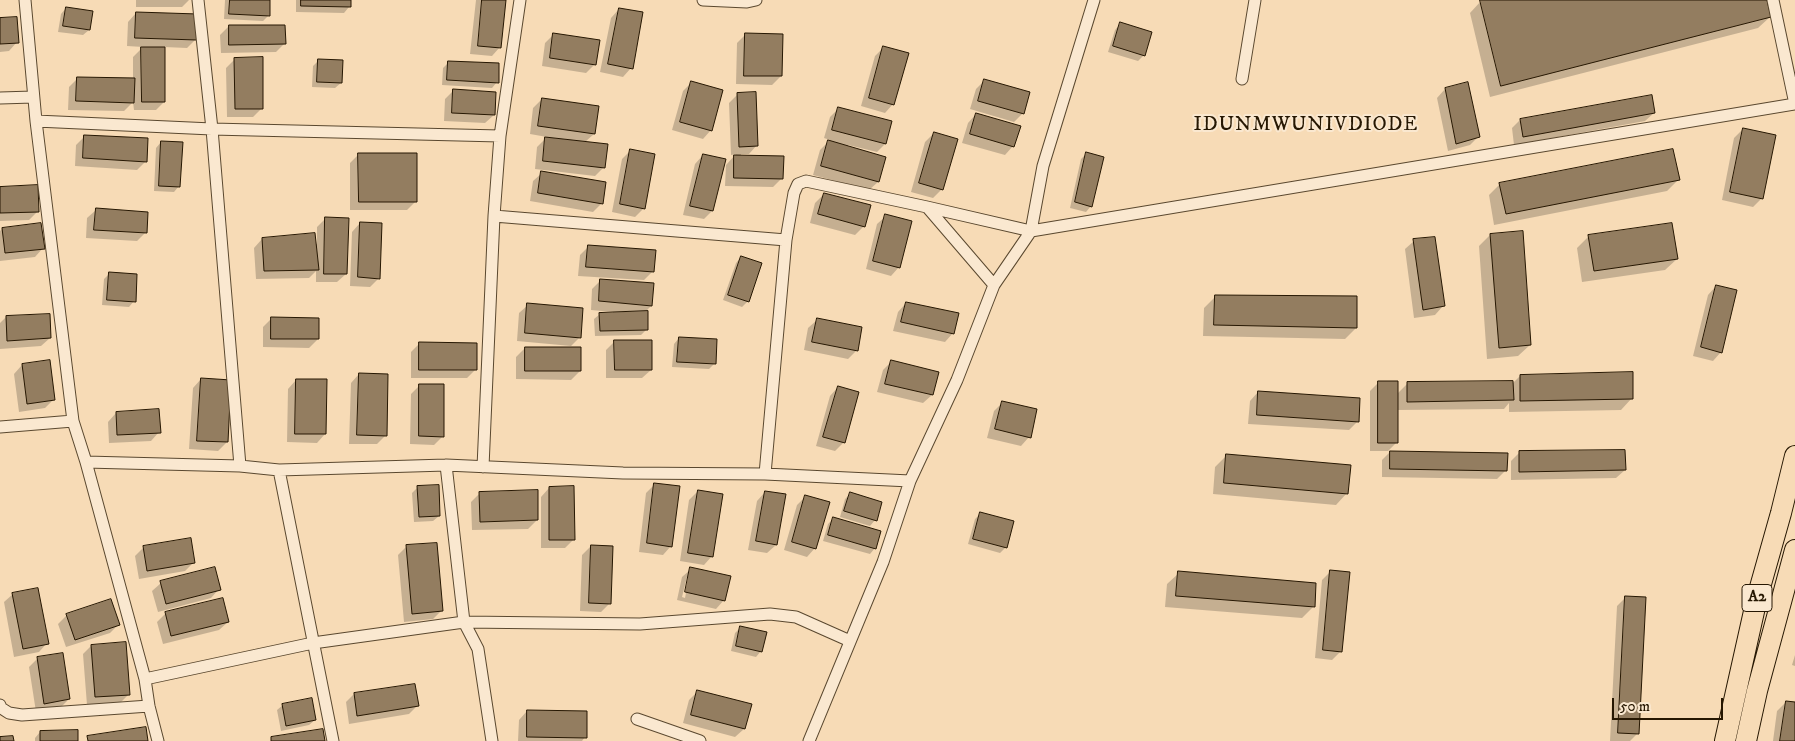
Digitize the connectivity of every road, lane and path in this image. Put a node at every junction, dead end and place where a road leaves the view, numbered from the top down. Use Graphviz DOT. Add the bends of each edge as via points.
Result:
graph roads {
  1 [pos="24,0"];
  2 [pos="198,0"];
  3 [pos="520,0"];
  4 [pos="703,0"];
  5 [pos="756,0"];
  6 [pos="1094,0"];
  7 [pos="1255,0"];
  8 [pos="1773,0"];
  9 [pos="1242,80"];
  10 [pos="33,97"];
  11 [pos="0,98"];
  12 [pos="1795,104"];
  13 [pos="36,121"];
  14 [pos="212,129"];
  15 [pos="500,136"];
  16 [pos="927,206"];
  17 [pos="494,216"];
  18 [pos="1031,231"];
  19 [pos="786,240"];
  20 [pos="994,285"];
  21 [pos="73,421"];
  22 [pos="0,427"];
  23 [pos="1795,456"];
  24 [pos="86,462"];
  25 [pos="446,465"];
  26 [pos="240,466"];
  27 [pos="483,466"];
  28 [pos="279,470"];
  29 [pos="765,474"];
  30 [pos="910,481"];
  31 [pos="1788,515"];
  32 [pos="1795,550"];
  33 [pos="464,622"];
  34 [pos="850,641"];
  35 [pos="313,643"];
  36 [pos="145,679"];
  37 [pos="0,705"];
  38 [pos="149,706"];
  39 [pos="638,719"];
  40 [pos="158,741"];
  41 [pos="333,741"];
  42 [pos="492,741"];
  43 [pos="700,741"];
  44 [pos="808,741"];
  45 [pos="1725,741"];
  46 [pos="1746,741"];
  1 -- 10 [label="street"];
  2 -- 14 [label="street"];
  3 -- 15 [label="street"];
  4 -- 5 [label="street"];
  6 -- 18 [label="street" via="1043,166"];
  7 -- 9 [label="street"];
  8 -- 12 [label="street"];
  10 -- 11 [label="street"];
  10 -- 13 [label="street"];
  12 -- 18 [label="street"];
  13 -- 14 [label="street"];
  13 -- 21 [label="street"];
  14 -- 15 [label="street"];
  14 -- 26 [label="street"];
  15 -- 17 [label="street"];
  16 -- 18 [label="street"];
  16 -- 19 [label="street" via="806,181 798,184 794,193"];
  16 -- 20 [label="street"];
  17 -- 19 [label="street"];
  17 -- 27 [label="street"];
  18 -- 20 [label="street"];
  19 -- 29 [label="street"];
  20 -- 30 [label="street" via="957,380"];
  21 -- 22 [label="street"];
  21 -- 24 [label="street"];
  23 -- 31 [label="highway, A2"];
  24 -- 26 [label="street"];
  24 -- 36 [label="street"];
  25 -- 27 [label="street"];
  25 -- 28 [label="street"];
  25 -- 33 [label="street"];
  26 -- 28 [label="street"];
  27 -- 29 [label="street" via="623,473"];
  28 -- 35 [label="street"];
  29 -- 30 [label="street"];
  30 -- 34 [label="street" via="883,562"];
  31 -- 45 [label="highway, A2" via="1757,598"];
  32 -- 46 [label="highway, A2"];
  33 -- 34 [label="street" via="640,624 770,614 796,617"];
  33 -- 35 [label="street"];
  33 -- 42 [label="street" via="478,649"];
  34 -- 44 [label="street"];
  35 -- 36 [label="street"];
  35 -- 41 [label="street"];
  36 -- 38 [label="street"];
  37 -- 38 [label="street" via="10,713 22,715"];
  38 -- 40 [label="street"];
  39 -- 43 [label="street"];
}
